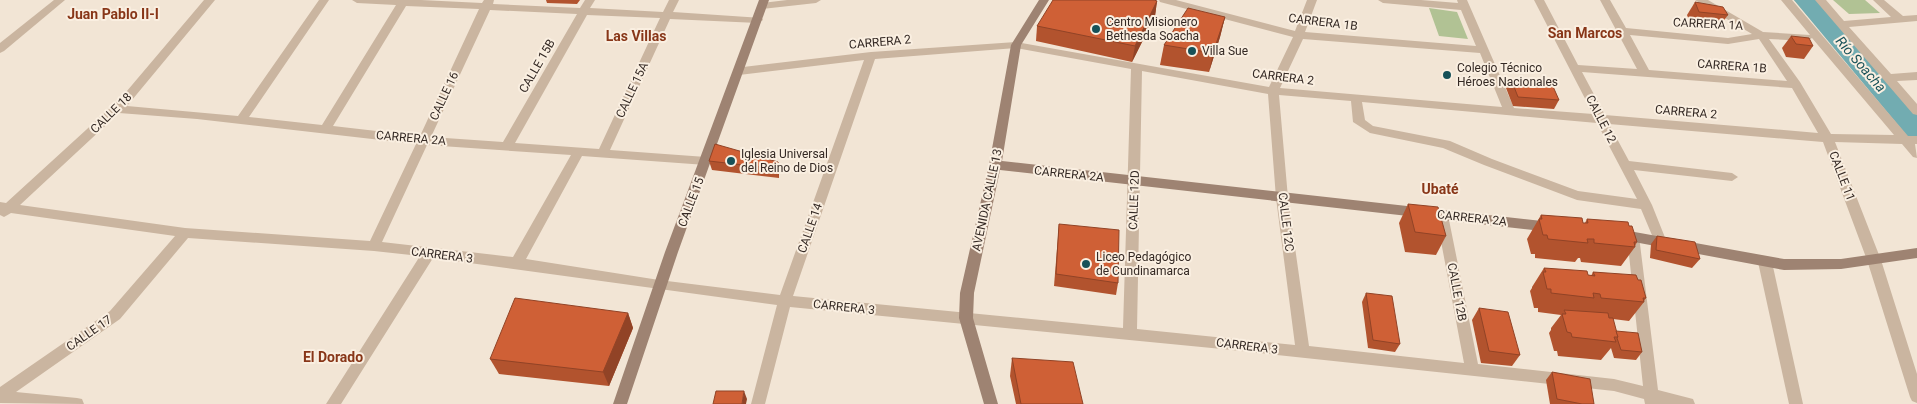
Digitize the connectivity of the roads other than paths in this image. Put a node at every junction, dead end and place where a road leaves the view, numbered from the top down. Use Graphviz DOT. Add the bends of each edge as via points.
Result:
graph roads {
  1 [pos="60,0"];
  2 [pos="210,0"];
  3 [pos="324,0"];
  4 [pos="357,0"];
  5 [pos="674,0"];
  6 [pos="816,0"];
  7 [pos="1044,0"];
  8 [pos="1164,0"];
  9 [pos="1312,0"];
  10 [pos="1383,0"];
  11 [pos="1539,0"];
  12 [pos="1605,0"];
  13 [pos="1700,0"];
  14 [pos="1780,0"];
  15 [pos="1786,0"];
  16 [pos="1820,0"];
  17 [pos="1878,0"];
  18 [pos="404,1"];
  19 [pos="487,3"];
  20 [pos="763,3"];
  21 [pos="1463,4"];
  22 [pos="587,5"];
  23 [pos="667,15"];
  24 [pos="1917,18"];
  25 [pos="1900,19"];
  26 [pos="758,20"];
  27 [pos="1843,24"];
  28 [pos="1624,31"];
  29 [pos="1299,35"];
  30 [pos="1761,35"];
  31 [pos="1820,38"];
  32 [pos="1016,45"];
  33 [pos="0,49"];
  34 [pos="1483,50"];
  35 [pos="871,56"];
  36 [pos="1137,67"];
  37 [pos="1576,68"];
  38 [pos="739,71"];
  39 [pos="1645,73"];
  40 [pos="1917,76"];
  41 [pos="1889,78"];
  42 [pos="1796,84"];
  43 [pos="1273,91"];
  44 [pos="1356,98"];
  45 [pos="117,109"];
  46 [pos="1510,111"];
  47 [pos="1917,111"];
  48 [pos="1601,119"];
  49 [pos="241,120"];
  50 [pos="325,130"];
  51 [pos="1828,138"];
  52 [pos="423,140"];
  53 [pos="1912,141"];
  54 [pos="507,146"];
  55 [pos="579,151"];
  56 [pos="603,153"];
  57 [pos="1917,154"];
  58 [pos="706,161"];
  59 [pos="995,165"];
  60 [pos="1625,165"];
  61 [pos="1732,178"];
  62 [pos="1134,181"];
  63 [pos="1282,198"];
  64 [pos="1646,205"];
  65 [pos="3,210"];
  66 [pos="1442,215"];
  67 [pos="1566,229"];
  68 [pos="185,233"];
  69 [pos="1604,233"];
  70 [pos="1633,236"];
  71 [pos="1660,240"];
  72 [pos="374,246"];
  73 [pos="429,253"];
  74 [pos="1917,253"];
  75 [pos="1874,260"];
  76 [pos="1765,262"];
  77 [pos="517,264"];
  78 [pos="659,286"];
  79 [pos="785,301"];
  80 [pos="966,318"];
  81 [pos="1130,334"];
  82 [pos="1303,353"];
  83 [pos="1472,369"];
  84 [pos="0,396"];
  85 [pos="1917,397"];
  86 [pos="1652,399"];
  87 [pos="77,404"];
  88 [pos="333,404"];
  89 [pos="620,404"];
  90 [pos="758,404"];
  91 [pos="991,404"];
  92 [pos="1688,404"];
  93 [pos="1796,404"];
  1 -- 33 [label="street"];
  2 -- 45 [label="street, CALLE 18"];
  3 -- 49 [label="street"];
  4 -- 18 [label="street"];
  5 -- 23 [label="street, CALLE 15A"];
  6 -- 20 [label="street"];
  7 -- 32 [label="street, AVENIDA CALLE 13"];
  8 -- 29 [label="street, CARRERA 1B"];
  9 -- 29 [label="street"];
  10 -- 21 [label="street"];
  11 -- 37 [label="street, CALLE 12"];
  12 -- 28 [label="street"];
  13 -- 30 [label="street, CALLE 11"];
  14 -- 15 [label="street"];
  15 -- 31 [label="street"];
  16 -- 27 [label="street"];
  17 -- 25 [label="street"];
  18 -- 19 [label="street"];
  18 -- 50 [label="street"];
  19 -- 22 [label="street"];
  19 -- 52 [label="street, CALLE 16"];
  20 -- 26 [label="street, CALLE 15"];
  21 -- 34 [label="street"];
  22 -- 23 [label="street"];
  22 -- 54 [label="street, CALLE 15B"];
  23 -- 26 [label="street"];
  23 -- 56 [label="street, CALLE 15A"];
  24 -- 25 [label="street"];
  25 -- 27 [label="street"];
  26 -- 38 [label="street, CALLE 15"];
  27 -- 41 [label="street"];
  28 -- 30 [label="street, CARRERA 1A" via="1728,41"];
  28 -- 39 [label="street"];
  29 -- 34 [label="street, CARRERA 1B"];
  29 -- 43 [label="street"];
  30 -- 31 [label="street, CARRERA 1A"];
  30 -- 42 [label="street, CALLE 11"];
  31 -- 53 [label="street"];
  32 -- 35 [label="street, CARRERA 2"];
  32 -- 36 [label="street, CARRERA 2"];
  32 -- 59 [label="street, AVENIDA CALLE 13"];
  34 -- 46 [label="street"];
  35 -- 38 [label="street, CARRERA 2"];
  35 -- 79 [label="street, CALLE 14"];
  36 -- 43 [label="street, CARRERA 2"];
  36 -- 62 [label="street, CALLE 12D"];
  37 -- 39 [label="street, CARRERA 1B"];
  37 -- 48 [label="street, CALLE 12"];
  38 -- 58 [label="street, CALLE 15"];
  39 -- 42 [label="street, CARRERA 1B"];
  40 -- 41 [label="street"];
  41 -- 47 [label="street"];
  42 -- 51 [label="street, CALLE 11"];
  43 -- 44 [label="street, CARRERA 2"];
  43 -- 63 [label="street, CALLE 12C"];
  44 -- 46 [label="street, CARRERA 2"];
  44 -- 64 [label="street" via="1359,122 1370,129 1446,144 1577,195"];
  45 -- 49 [label="street, CARRERA 2A"];
  45 -- 65 [label="street, CALLE 18"];
  46 -- 48 [label="street, CARRERA 2"];
  48 -- 51 [label="street, CARRERA 2"];
  48 -- 60 [label="street, CALLE 12"];
  49 -- 50 [label="street, CARRERA 2A"];
  50 -- 52 [label="street, CARRERA 2A"];
  51 -- 53 [label="street"];
  51 -- 75 [label="street, CALLE 11"];
  52 -- 54 [label="street, CARRERA 2A"];
  52 -- 72 [label="street, CALLE 16"];
  53 -- 57 [label="street"];
  54 -- 55 [label="street, CARRERA 2A"];
  55 -- 56 [label="street, CARRERA 2A"];
  55 -- 77 [label="street"];
  56 -- 58 [label="street, CARRERA 2A"];
  58 -- 78 [label="street, CALLE 15"];
  59 -- 62 [label="street, CARRERA 2A"];
  59 -- 80 [label="street, AVENIDA CALLE 13" via="967,293"];
  60 -- 61 [label="street"];
  60 -- 64 [label="street, CALLE 12"];
  62 -- 63 [label="street, CARRERA 2A"];
  62 -- 81 [label="street, CALLE 12D"];
  63 -- 66 [label="street, CARRERA 2A"];
  63 -- 82 [label="street, CALLE 12C"];
  64 -- 71 [label="street, CALLE 12"];
  65 -- 68 [label="street, CARRERA 3"];
  66 -- 67 [label="street, CARRERA 2A"];
  66 -- 83 [label="street, CALLE 12B"];
  68 -- 72 [label="street, CARRERA 3"];
  68 -- 84 [label="street, CALLE 17" via="115,315"];
  69 -- 70 [label="street"];
  70 -- 71 [label="street"];
  70 -- 86 [label="street"];
  71 -- 76 [label="street"];
  72 -- 73 [label="street, CARRERA 3"];
  73 -- 77 [label="street, CARRERA 3"];
  73 -- 88 [label="street"];
  74 -- 75 [label="street"];
  75 -- 76 [label="street" via="1825,266"];
  75 -- 85 [label="street, CALLE 11"];
  76 -- 93 [label="street"];
  77 -- 78 [label="street, CARRERA 3"];
  78 -- 79 [label="street, CARRERA 3"];
  78 -- 89 [label="street, CALLE 15"];
  79 -- 80 [label="street, CARRERA 3"];
  79 -- 90 [label="street, CALLE 14"];
  80 -- 81 [label="street, CARRERA 3"];
  80 -- 91 [label="street, AVENIDA CALLE 13"];
  81 -- 82 [label="street, CARRERA 3"];
  82 -- 83 [label="street, CARRERA 3"];
  83 -- 86 [label="street, CARRERA 3" via="1614,385"];
  84 -- 87 [label="street"];
  86 -- 92 [label="street, CARRERA 3"];
}
